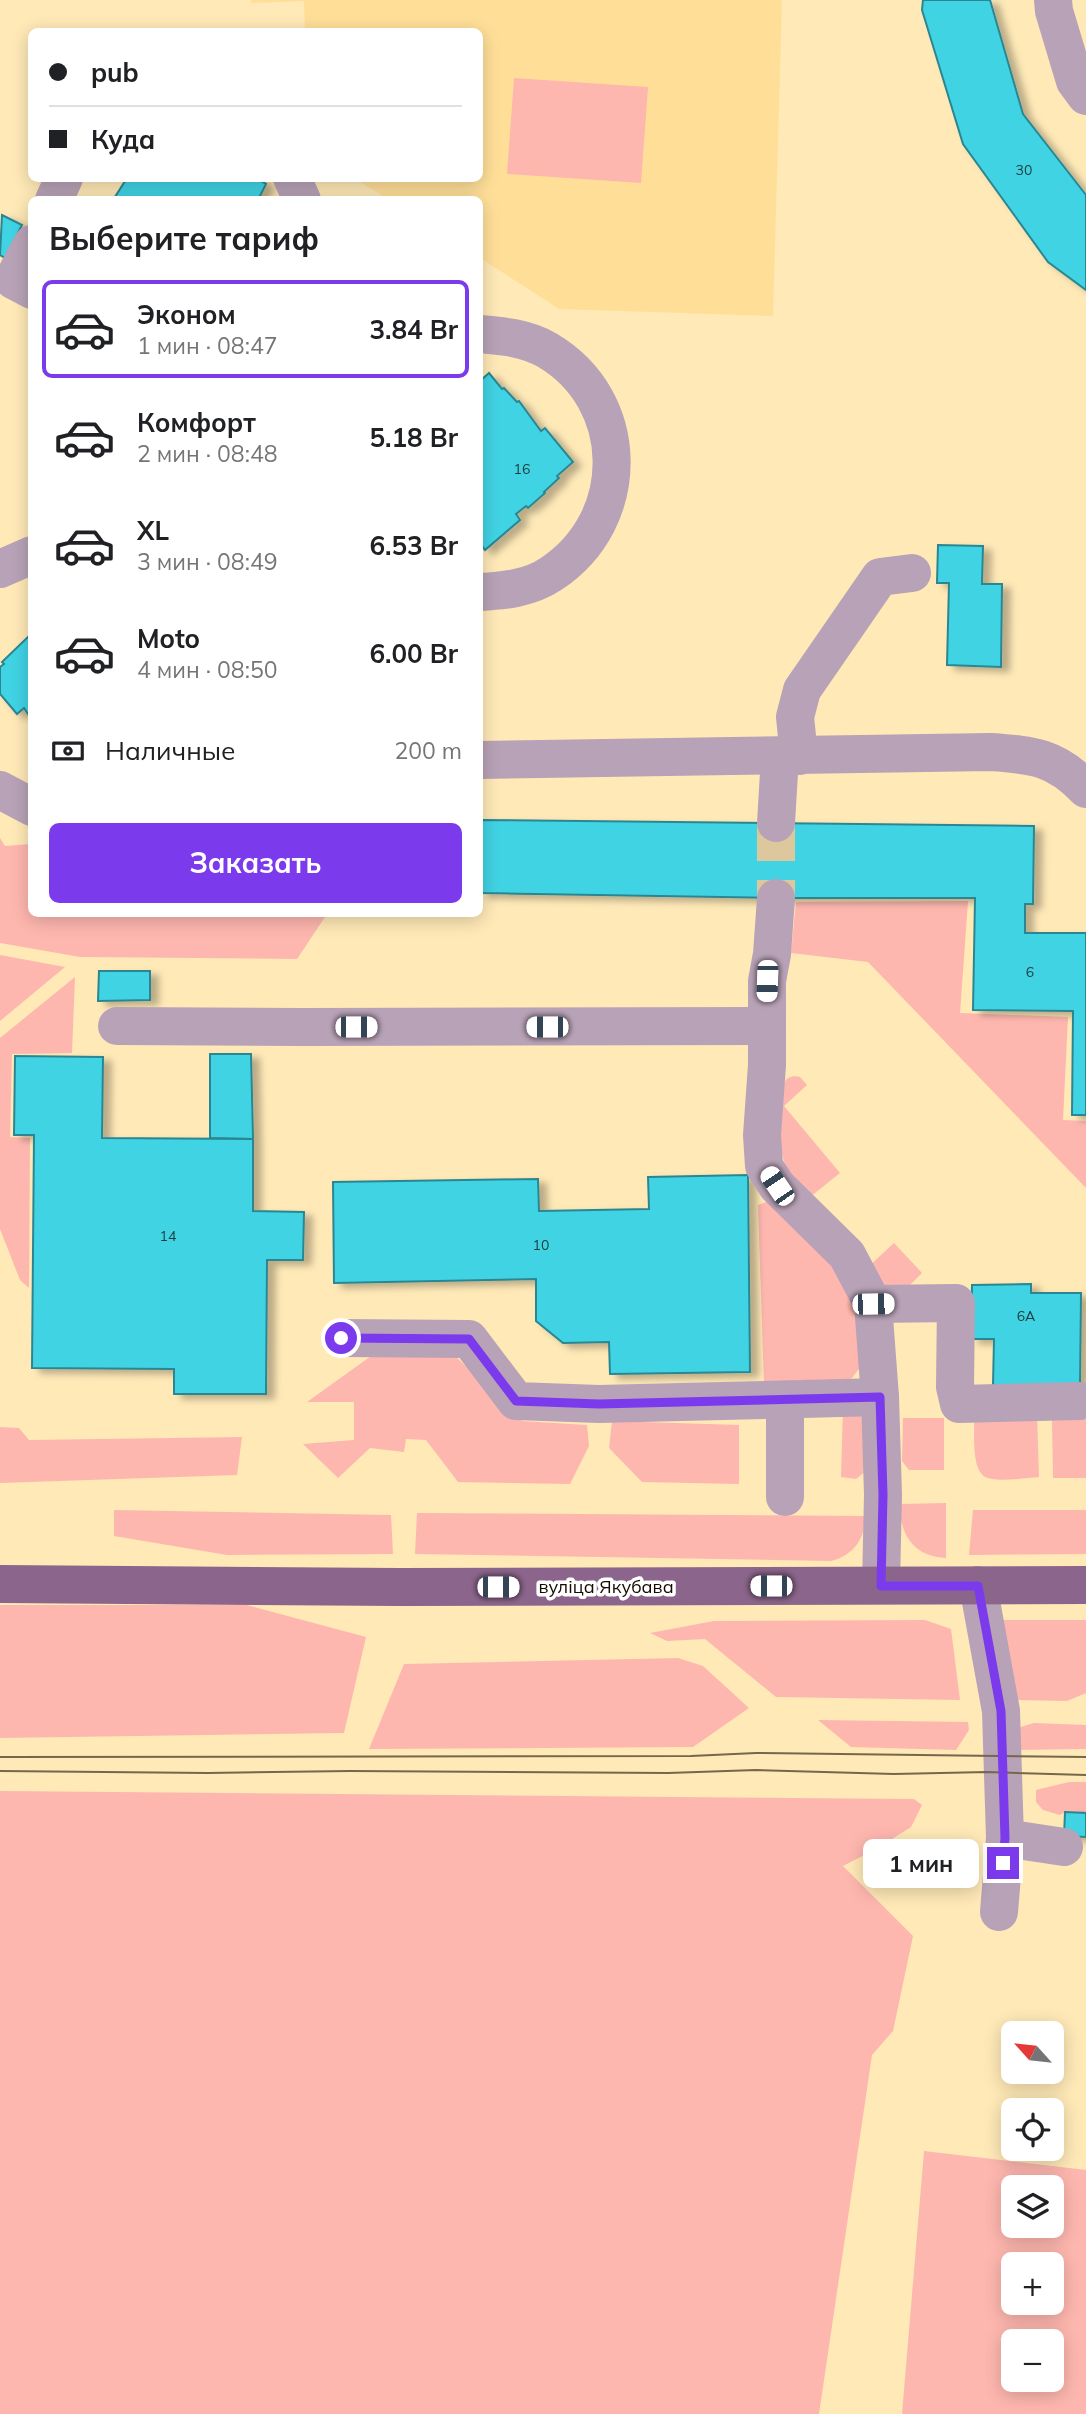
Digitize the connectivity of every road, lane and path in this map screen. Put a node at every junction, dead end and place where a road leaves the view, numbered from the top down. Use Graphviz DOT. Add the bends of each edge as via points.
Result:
graph roads {
  1 [pos="1053,0"];
  2 [pos="1086,96"];
  3 [pos="28,252"];
  4 [pos="28,288"];
  5 [pos="483,334"];
  6 [pos="28,557"];
  7 [pos="0,569"];
  8 [pos="912,573"];
  9 [pos="483,592"];
  10 [pos="790,756"];
  11 [pos="483,760"];
  12 [pos="1086,789"];
  13 [pos="0,790"];
  14 [pos="28,805"];
  15 [pos="776,823"];
  16 [pos="776,898"];
  17 [pos="117,1026"];
  18 [pos="765,1026"];
  19 [pos="873,1304"];
  20 [pos="341,1338"];
  21 [pos="880,1397"];
  22 [pos="785,1399"];
  23 [pos="1080,1401"];
  24 [pos="785,1497"];
  25 [pos="0,1584"];
  26 [pos="1086,1585"];
  27 [pos="881,1586"];
  28 [pos="978,1586"];
  29 [pos="1005,1838"];
  30 [pos="1064,1847"];
  31 [pos="999,1912"];
  1 -- 2 [label="lane" via="1075,81"];
  3 -- 4 [label="lane" via="13,280"];
  5 -- 9 [label="lane" via="535,345 574,370 596,398 609,432 612,470 604,511 582,547 550,575 511,590"];
  6 -- 7 [label="lane"];
  8 -- 10 [label="lane" via="880,576 802,690"];
  10 -- 11 [label="lane"];
  10 -- 12 [label="lane" via="1032,755 1057,765"];
  10 -- 15 [label="lane"];
  13 -- 14 [label="lane"];
  16 -- 18 [label="lane"];
  17 -- 18 [label="lane"];
  18 -- 19 [label="lane" via="764,1166 777,1186 847,1255"];
  19 -- 21 [label="lane"];
  19 -- 23 [label="lane" via="956,1303 959,1404"];
  20 -- 22 [label="lane" via="469,1339 516,1401 599,1404"];
  21 -- 22 [label="lane"];
  21 -- 27 [label="lane"];
  22 -- 24 [label="lane"];
  25 -- 27 [label="main road, вуліца Якубава"];
  26 -- 28 [label="main road, вуліца Якубава"];
  27 -- 28 [label="main road, вуліца Якубава"];
  28 -- 29 [label="lane" via="1001,1711"];
  29 -- 30 [label="lane"];
  29 -- 31 [label="lane"];
}
